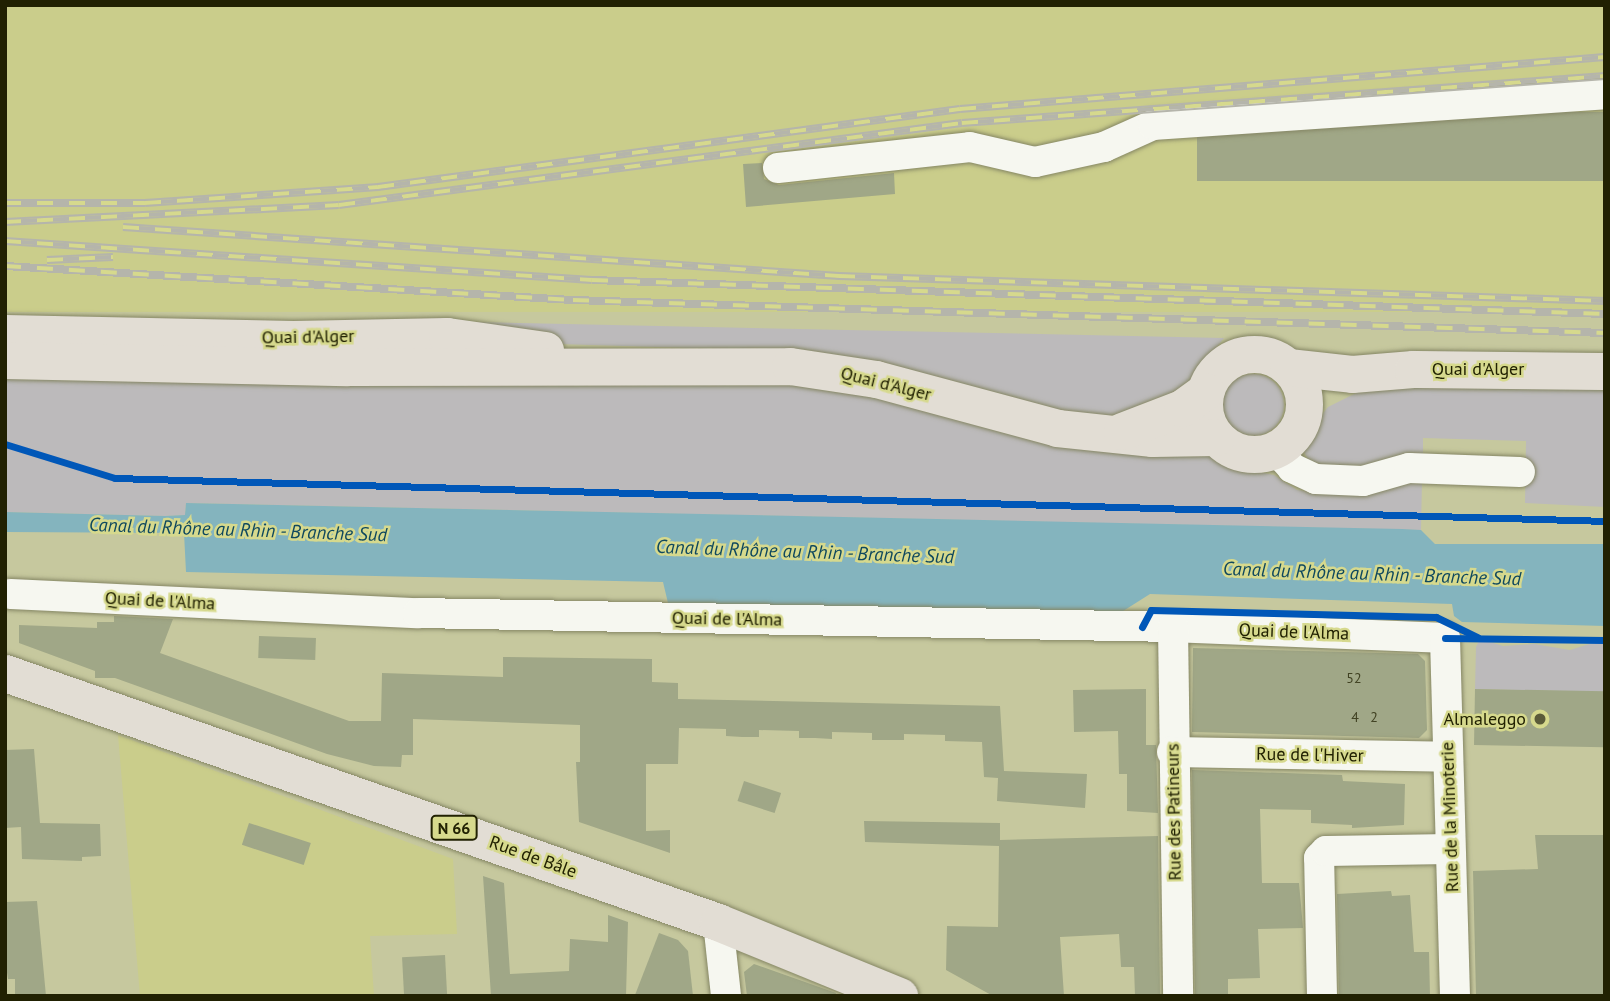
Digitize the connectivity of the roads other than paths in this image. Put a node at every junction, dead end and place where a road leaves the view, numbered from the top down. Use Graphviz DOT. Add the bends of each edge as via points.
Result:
graph roads {
  1 [pos="1605,94"];
  2 [pos="778,168"];
  3 [pos="5,333"];
  4 [pos="5,360"];
  5 [pos="607,363"];
  6 [pos="1288,367"];
  7 [pos="1605,371"];
  8 [pos="1352,374"];
  9 [pos="1205,391"];
  10 [pos="1304,413"];
  11 [pos="1118,432"];
  12 [pos="1216,437"];
  13 [pos="1276,450"];
  14 [pos="1520,472"];
  15 [pos="10,594"];
  16 [pos="1173,627"];
  17 [pos="1444,638"];
  18 [pos="5,673"];
  19 [pos="1172,752"];
  20 [pos="1448,757"];
  21 [pos="1450,849"];
  22 [pos="718,922"];
  23 [pos="726,996"];
  24 [pos="899,996"];
  25 [pos="1178,996"];
  26 [pos="1322,996"];
  27 [pos="1455,996"];
  1 -- 2 [label="street" via="1153,125 1104,147 1035,162 976,147"];
  3 -- 5 [label="main road, Quai d'Alger" via="293,339 447,336 573,353"];
  4 -- 5 [label="main road, Quai d'Alger" via="511,369"];
  5 -- 11 [label="main road, Quai d'Alger" via="790,366 832,371 876,379 1024,423"];
  6 -- 8 [label="main road, Quai d'Alger"];
  6 -- 9 [label="main road, Quai d'Alger" via="1266,355 1240,356 1218,368"];
  6 -- 10 [label="main road" via="1302,388"];
  7 -- 8 [label="main road, Quai d'Alger" via="1413,369"];
  8 -- 10 [label="main road"];
  9 -- 11 [label="main road, Quai d'Alger" via="1182,408"];
  9 -- 12 [label="main road" via="1205,415"];
  10 -- 13 [label="main road" via="1294,435"];
  11 -- 12 [label="main road, Quai d'Alger" via="1164,439"];
  12 -- 13 [label="main road" via="1244,454"];
  13 -- 14 [label="street" via="1292,468 1316,479 1363,481 1409,468"];
  15 -- 16 [label="street, Quai de l'Alma" via="418,613"];
  16 -- 17 [label="street, Quai de l'Alma"];
  16 -- 19 [label="street, Rue des Patineurs"];
  17 -- 20 [label="street, Rue de la Minoterie"];
  18 -- 22 [label="main road, Rue de Bâle / N 66"];
  19 -- 20 [label="street, Rue de l'Hiver"];
  19 -- 25 [label="street, Rue des Patineurs"];
  20 -- 21 [label="street, Rue de la Minoterie"];
  21 -- 26 [label="street" via="1326,851 1319,859"];
  21 -- 27 [label="street, Rue de la Minoterie"];
  22 -- 23 [label="street"];
  22 -- 24 [label="main road, Rue de Bâle / N 66"];
}
